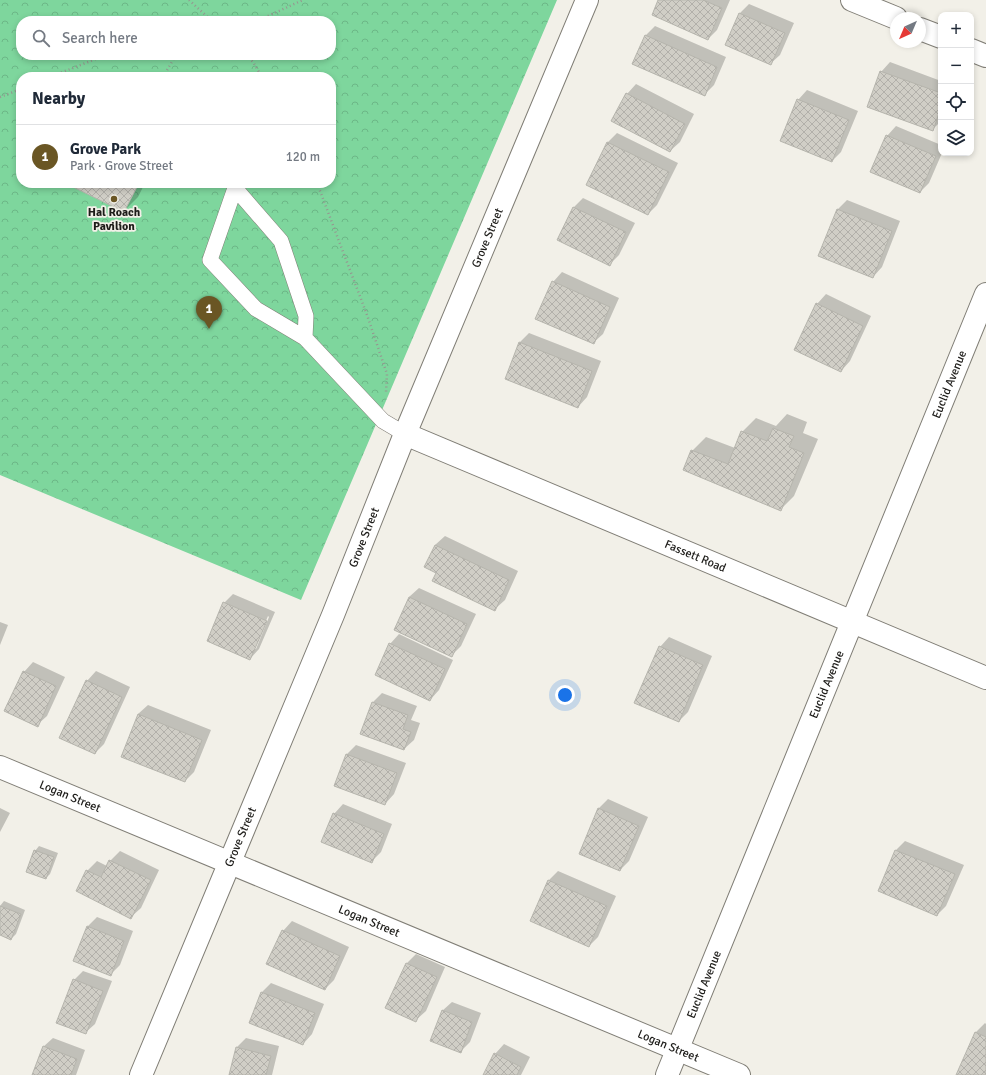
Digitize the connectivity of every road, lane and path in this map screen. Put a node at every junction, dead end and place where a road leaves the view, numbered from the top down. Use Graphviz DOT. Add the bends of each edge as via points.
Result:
graph roads {
  1 [pos="189,0"];
  2 [pos="303,0"];
  3 [pos="587,0"];
  4 [pos="852,0"];
  5 [pos="207,16"];
  6 [pos="268,16"];
  7 [pos="890,16"];
  8 [pos="926,31"];
  9 [pos="938,36"];
  10 [pos="974,51"];
  11 [pos="986,56"];
  12 [pos="93,60"];
  13 [pos="173,60"];
  14 [pos="251,60"];
  15 [pos="63,72"];
  16 [pos="166,72"];
  17 [pos="259,72"];
  18 [pos="16,91"];
  19 [pos="0,97"];
  20 [pos="319,188"];
  21 [pos="986,294"];
  22 [pos="305,338"];
  23 [pos="383,421"];
  24 [pos="405,434"];
  25 [pos="852,622"];
  26 [pos="986,678"];
  27 [pos="0,767"];
  28 [pos="229,862"];
  29 [pos="677,1049"];
  30 [pos="141,1075"];
  31 [pos="666,1075"];
  32 [pos="739,1075"];
  1 -- 5 [label="path"];
  2 -- 6 [label="path"];
  3 -- 24 [label="street, Grove Street"];
  4 -- 7 [label="street"];
  8 -- 9 [label="street"];
  10 -- 11 [label="street"];
  12 -- 15 [label="path"];
  13 -- 16 [label="path"];
  14 -- 17 [label="path"];
  18 -- 19 [label="path"];
  20 -- 23 [label="path" via="387,374"];
  21 -- 25 [label="street, Euclid Avenue"];
  22 -- 22 [label="lane" via="256,310 210,260 235,188 280,241 306,316"];
  22 -- 23 [label="lane"];
  23 -- 24 [label="lane"];
  24 -- 25 [label="street, Fassett Road"];
  24 -- 28 [label="street, Grove Street"];
  25 -- 26 [label="street, Fassett Road"];
  25 -- 29 [label="street, Euclid Avenue"];
  27 -- 28 [label="street, Logan Street"];
  28 -- 29 [label="street, Logan Street"];
  28 -- 30 [label="street, Grove Street"];
  29 -- 31 [label="street, Euclid Avenue"];
  29 -- 32 [label="street, Logan Street"];
}
